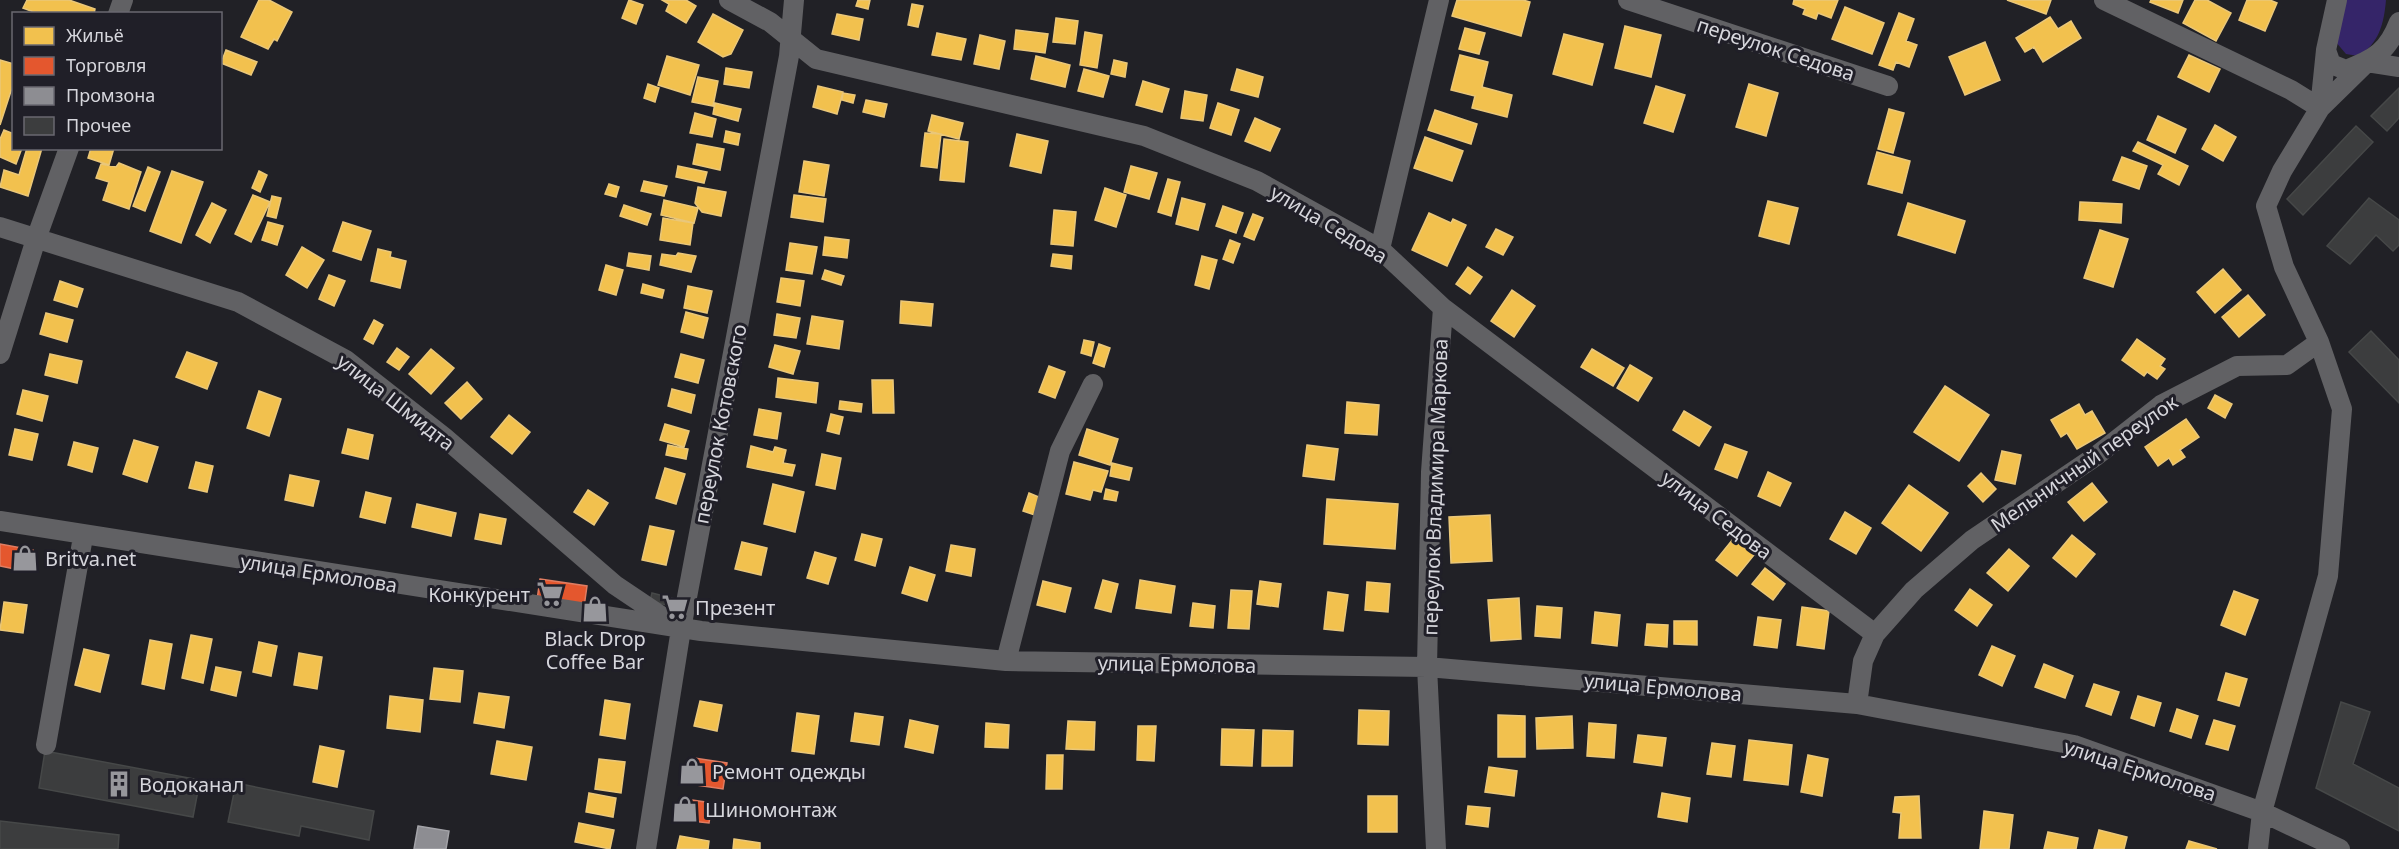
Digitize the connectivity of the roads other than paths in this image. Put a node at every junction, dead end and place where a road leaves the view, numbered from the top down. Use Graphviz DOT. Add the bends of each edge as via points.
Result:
graph roads {
  1 [pos="729,0"];
  2 [pos="794,0"];
  3 [pos="1439,0"];
  4 [pos="1628,0"];
  5 [pos="2104,0"];
  6 [pos="2337,0"];
  7 [pos="2399,22"];
  8 [pos="790,36"];
  9 [pos="2326,50"];
  10 [pos="2367,62"];
  11 [pos="2399,67"];
  12 [pos="1888,86"];
  13 [pos="2320,108"];
  14 [pos="68,150"];
  15 [pos="0,227"];
  16 [pos="36,239"];
  17 [pos="1380,249"];
  18 [pos="1443,308"];
  19 [pos="2319,342"];
  20 [pos="0,354"];
  21 [pos="1093,384"];
  22 [pos="0,521"];
  23 [pos="83,537"];
  24 [pos="681,629"];
  25 [pos="1875,634"];
  26 [pos="1006,661"];
  27 [pos="1427,667"];
  28 [pos="1857,704"];
  29 [pos="46,745"];
  30 [pos="2262,812"];
  31 [pos="646,849"];
  32 [pos="1436,849"];
  33 [pos="2258,849"];
  34 [pos="2340,849"];
  1 -- 8 [label="street, улица Седова"];
  2 -- 8 [label="street, переулок Котовского"];
  3 -- 17 [label="street"];
  4 -- 12 [label="street, переулок Седова"];
  5 -- 13 [label="street" via="2291,90"];
  6 -- 9 [label="street"];
  7 -- 10 [label="street" via="2391,44"];
  8 -- 17 [label="street, улица Седова" via="816,58 1144,136 1257,182"];
  8 -- 24 [label="street, переулок Котовского"];
  9 -- 10 [label="street" via="2331,64 2346,70"];
  9 -- 13 [label="street"];
  10 -- 11 [label="street"];
  10 -- 13 [label="street"];
  13 -- 19 [label="street" via="2266,206 2284,267"];
  14 -- 16 [label="street"];
  15 -- 16 [label="street, улица Шмидта"];
  16 -- 20 [label="street"];
  16 -- 24 [label="street, улица Шмидта" via="238,302 346,360 444,437 615,585"];
  17 -- 18 [label="street, улица Седова"];
  18 -- 25 [label="street, улица Седова"];
  18 -- 27 [label="street, переулок Владимира Маркова" via="1431,472"];
  19 -- 25 [label="street, Мельничный переулок" via="2287,365 2236,366 2162,405 2096,456 1972,540 1914,590"];
  19 -- 30 [label="street" via="2342,409 2328,576"];
  21 -- 26 [label="street" via="1060,451"];
  22 -- 23 [label="street, улица Ермолова"];
  23 -- 24 [label="street, улица Ермолова"];
  23 -- 29 [label="street"];
  24 -- 26 [label="street, улица Ермолова"];
  24 -- 31 [label="street, переулок Котовского"];
  25 -- 28 [label="street" via="1863,661"];
  26 -- 27 [label="street, улица Ермолова"];
  27 -- 28 [label="street, улица Ермолова"];
  27 -- 32 [label="street, переулок Владимира Маркова"];
  28 -- 30 [label="street, улица Ермолова" via="2074,746"];
  30 -- 33 [label="street"];
  30 -- 34 [label="street, улица Ермолова"];
}
